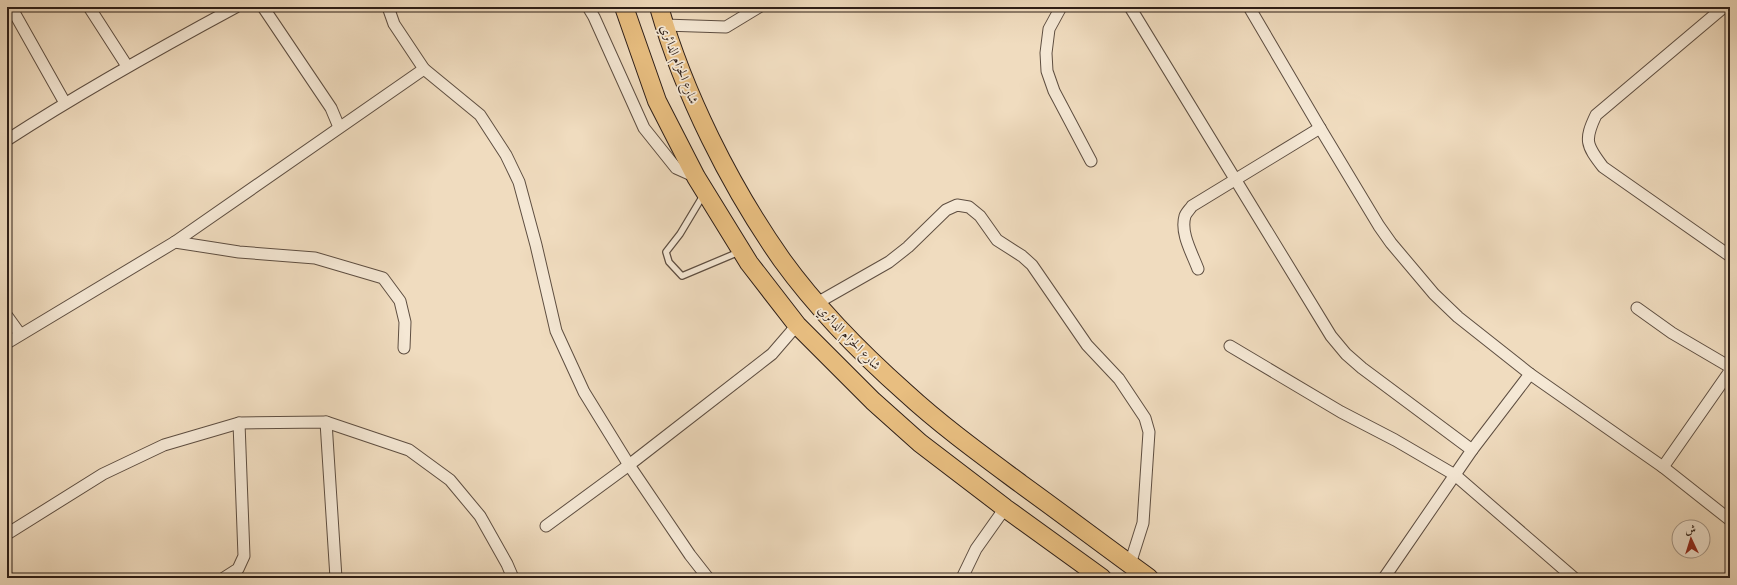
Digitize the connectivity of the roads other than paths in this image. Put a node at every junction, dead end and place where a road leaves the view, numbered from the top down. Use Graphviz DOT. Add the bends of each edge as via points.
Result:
graph roads {
  1 [pos="11,7"];
  2 [pos="89,7"];
  3 [pos="236,7"];
  4 [pos="263,7"];
  5 [pos="388,7"];
  6 [pos="588,7"];
  7 [pos="624,7"];
  8 [pos="659,7"];
  9 [pos="759,7"];
  10 [pos="1061,7"];
  11 [pos="1130,7"];
  12 [pos="1249,7"];
  13 [pos="1724,7"];
  14 [pos="664,25"];
  15 [pos="127,66"];
  16 [pos="424,69"];
  17 [pos="65,103"];
  18 [pos="339,127"];
  19 [pos="1320,128"];
  20 [pos="7,140"];
  21 [pos="1091,161"];
  22 [pos="696,177"];
  23 [pos="1235,180"];
  24 [pos="705,192"];
  25 [pos="176,242"];
  26 [pos="742,251"];
  27 [pos="1730,256"];
  28 [pos="1198,269"];
  29 [pos="817,303"];
  30 [pos="1638,308"];
  31 [pos="7,316"];
  32 [pos="797,325"];
  33 [pos="20,334"];
  34 [pos="7,343"];
  35 [pos="1230,346"];
  36 [pos="404,348"];
  37 [pos="1730,367"];
  38 [pos="1730,371"];
  39 [pos="1530,374"];
  40 [pos="326,422"];
  41 [pos="239,423"];
  42 [pos="1472,450"];
  43 [pos="629,465"];
  44 [pos="1663,467"];
  45 [pos="1455,475"];
  46 [pos="1005,508"];
  47 [pos="1730,520"];
  48 [pos="546,526"];
  49 [pos="7,534"];
  50 [pos="1130,564"];
  51 [pos="224,578"];
  52 [pos="336,578"];
  53 [pos="513,578"];
  54 [pos="708,578"];
  55 [pos="962,578"];
  56 [pos="1102,578"];
  57 [pos="1149,578"];
  58 [pos="1384,578"];
  59 [pos="1574,578"];
  1 -- 17 [label="street"];
  2 -- 15 [label="street"];
  3 -- 15 [label="street"];
  4 -- 18 [label="street" via="331,108"];
  5 -- 16 [label="street" via="394,24"];
  6 -- 22 [label="street" via="644,128 676,168"];
  7 -- 22 [label="main road" via="657,101"];
  8 -- 14 [label="main road, شارع الحزام الدائري"];
  9 -- 14 [label="street" via="726,27"];
  10 -- 21 [label="street" via="1049,29 1047,71 1054,91"];
  11 -- 23 [label="street"];
  12 -- 19 [label="street"];
  13 -- 27 [label="street" via="1596,114 1589,128 1588,143 1603,167"];
  14 -- 29 [label="main road, شارع الحزام الدائري" via="712,144 778,254"];
  15 -- 17 [label="street"];
  16 -- 18 [label="street"];
  16 -- 43 [label="street" via="480,115 506,154 519,182 556,331 584,392"];
  17 -- 20 [label="street"];
  18 -- 25 [label="street"];
  19 -- 23 [label="street"];
  19 -- 39 [label="street" via="1379,226 1434,294 1458,317"];
  22 -- 24 [label="main road"];
  23 -- 28 [label="street" via="1192,206 1185,215 1186,238"];
  23 -- 42 [label="street" via="1331,336 1346,354"];
  24 -- 26 [label="main road"];
  24 -- 26 [label="lane" via="666,252 669,262 682,276"];
  25 -- 33 [label="street"];
  25 -- 36 [label="street" via="239,252 315,258 383,278 400,301 405,322"];
  26 -- 32 [label="main road"];
  29 -- 50 [label="main road, شارع الحزام الدائري" via="872,361 943,425"];
  29 -- 50 [label="street" via="889,262 946,210 957,205 969,207 980,216 997,240 1032,265 1087,345 1119,379 1145,418 1148,432 1143,523"];
  30 -- 37 [label="street" via="1672,333"];
  31 -- 33 [label="street"];
  32 -- 43 [label="street" via="772,354"];
  32 -- 46 [label="main road" via="873,401 920,443"];
  33 -- 34 [label="street"];
  35 -- 45 [label="street" via="1341,412"];
  38 -- 44 [label="street"];
  39 -- 42 [label="street"];
  39 -- 44 [label="street"];
  40 -- 41 [label="street"];
  40 -- 52 [label="street"];
  40 -- 53 [label="street" via="409,450 450,480 480,516"];
  41 -- 49 [label="street" via="164,445 130,461 103,474"];
  41 -- 51 [label="street" via="244,556 238,569"];
  42 -- 45 [label="street"];
  43 -- 48 [label="street"];
  43 -- 54 [label="street"];
  44 -- 47 [label="street"];
  45 -- 58 [label="street"];
  45 -- 59 [label="street"];
  46 -- 55 [label="street" via="976,549"];
  46 -- 56 [label="main road"];
  50 -- 57 [label="main road, شارع الحزام الدائري"];
}
